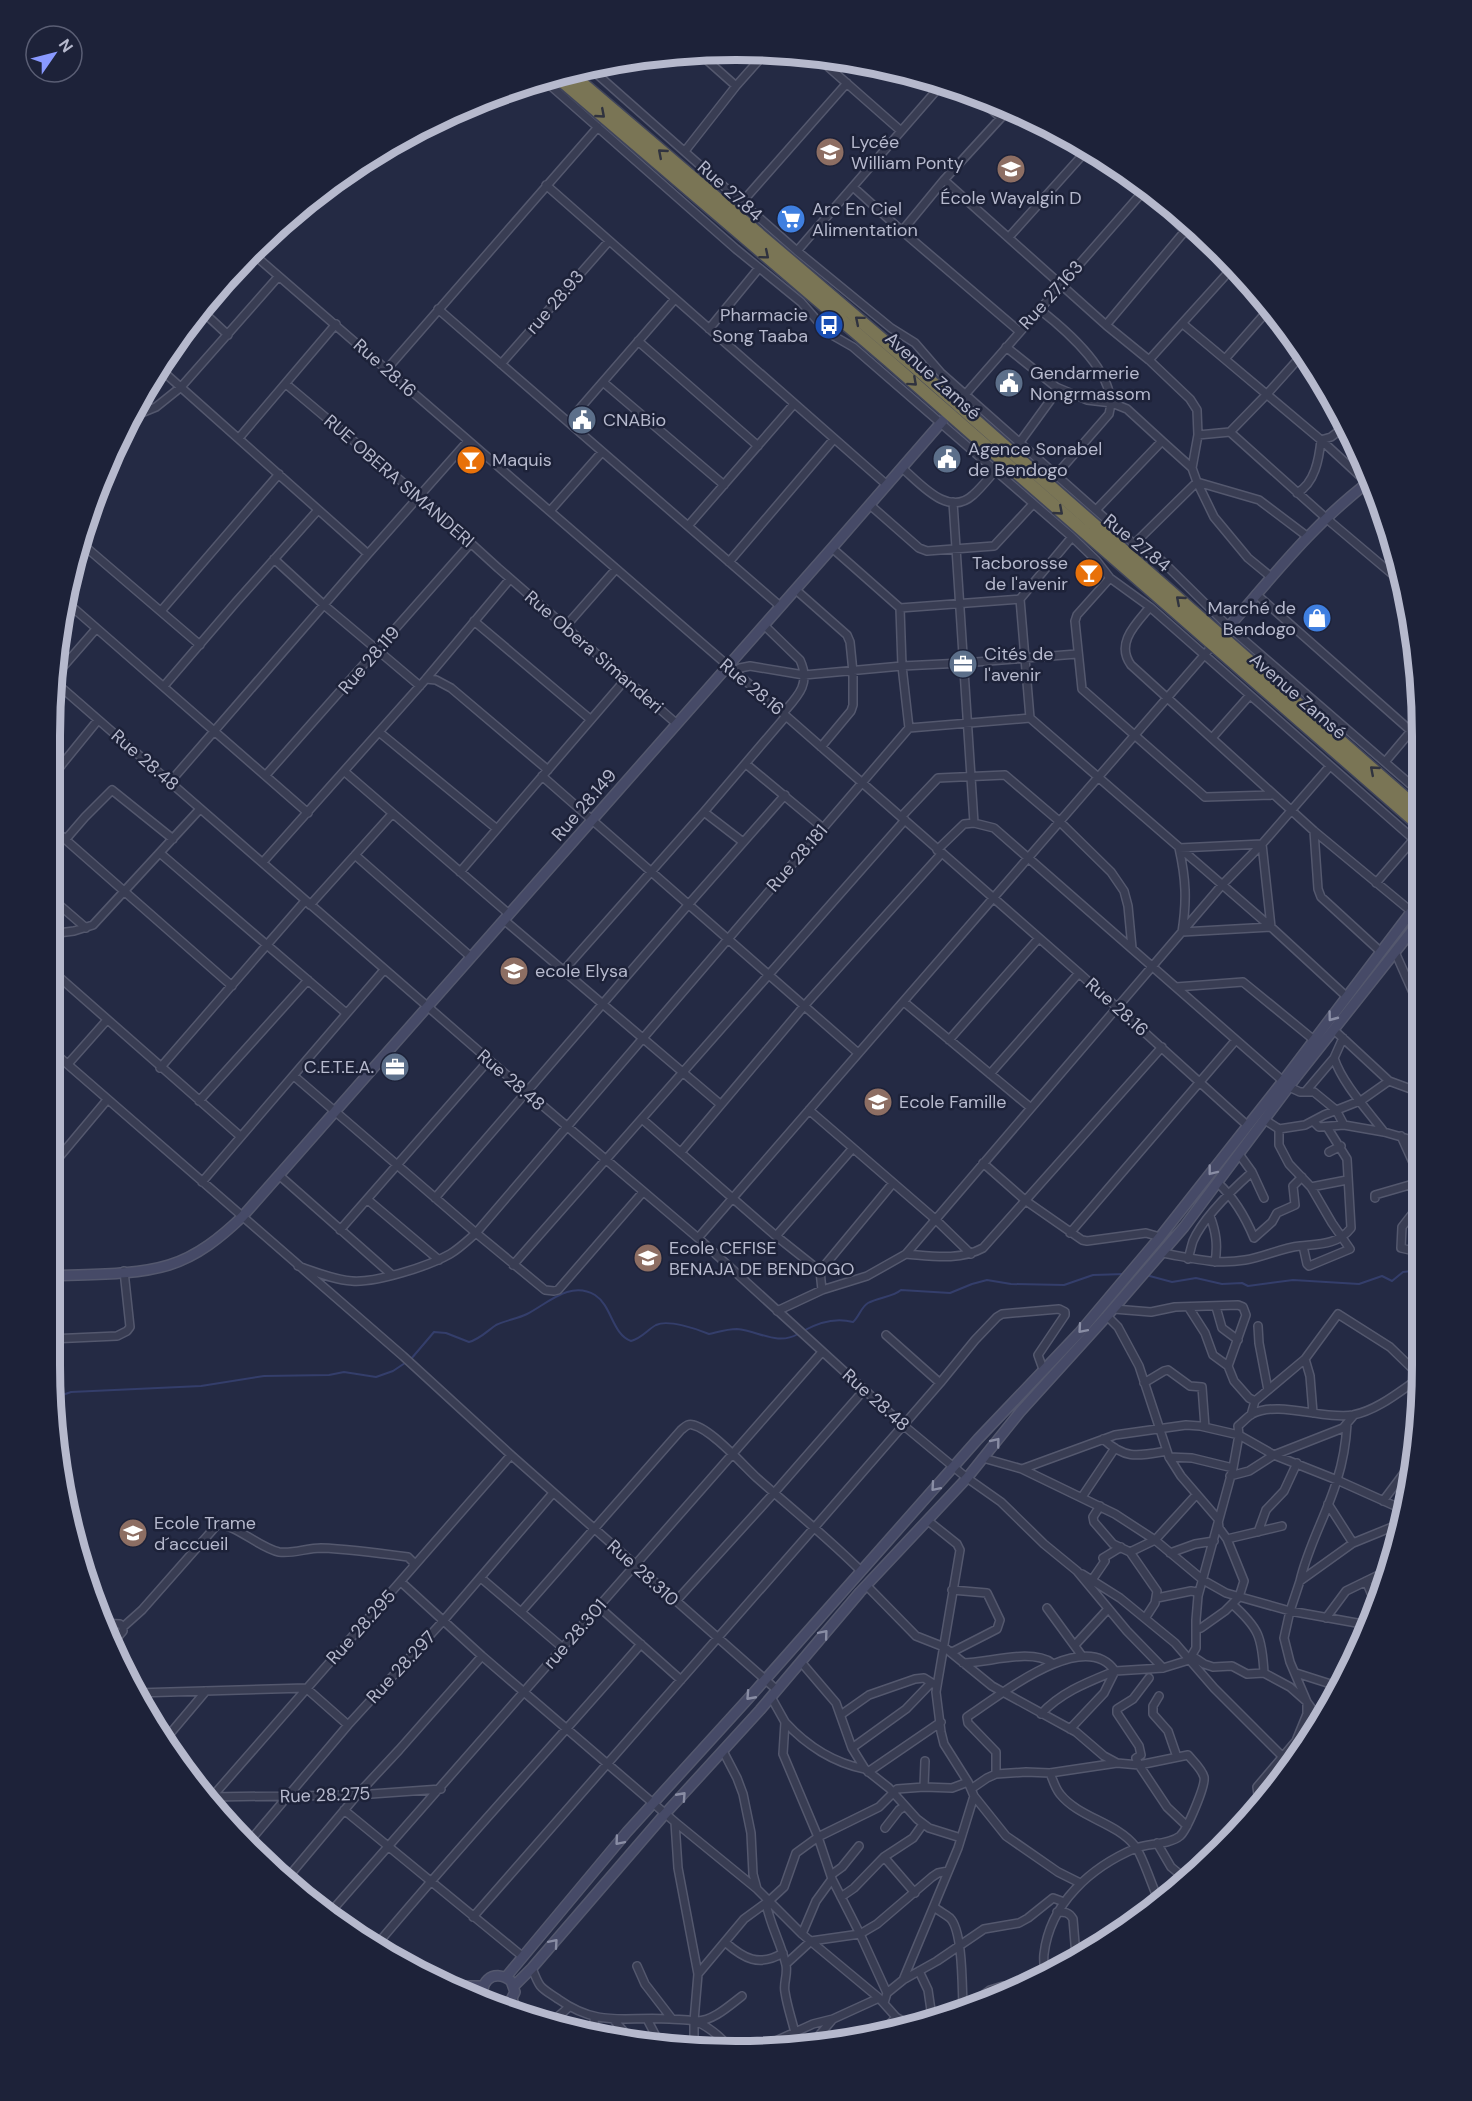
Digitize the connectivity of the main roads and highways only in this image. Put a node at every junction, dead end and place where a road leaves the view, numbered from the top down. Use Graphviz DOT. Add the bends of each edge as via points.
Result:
graph roads {
  1 [pos="577,79"];
  2 [pos="564,82"];
  3 [pos="948,414"];
  4 [pos="1365,488"];
  5 [pos="1217,640"];
  6 [pos="1412,804"];
  7 [pos="1412,819"];
  8 [pos="1412,912"];
  9 [pos="1412,931"];
  10 [pos="1286,1084"];
  11 [pos="60,1275"];
  12 [pos="506,1977"];
  13 [pos="469,1986"];
  14 [pos="483,1986"];
  15 [pos="514,1986"];
  16 [pos="482,1992"];
  17 [pos="511,2002"];
  3 -- 1 [label="highway, Avenue Zamsé, one-way" via="917,369"];
  2 -- 3 [label="highway, Avenue Zamsé, one-way"];
  3 -- 5 [label="highway, Avenue Zamsé" via="1048,502"];
  3 -- 11 [label="main road, Rue 28.149" via="780,606 731,669 677,724 227,1232 193,1255 169,1265"];
  4 -- 5 [label="main road" via="1308,537"];
  6 -- 5 [label="highway, Avenue Zamsé, one-way"];
  5 -- 7 [label="highway, Avenue Zamsé"];
  8 -- 10 [label="main road, one-way" via="1314,1040"];
  9 -- 10 [label="main road"];
  10 -- 12 [label="main road, one-way" via="1078,1333 953,1466 652,1804"];
  15 -- 10 [label="main road, one-way" via="1111,1313 1218,1183 1265,1120"];
  12 -- 14 [label="main road" via="493,1976"];
  12 -- 15 [label="main road"];
  13 -- 14 [label="main road"];
  14 -- 16 [label="main road"];
  15 -- 17 [label="main road"];
}
